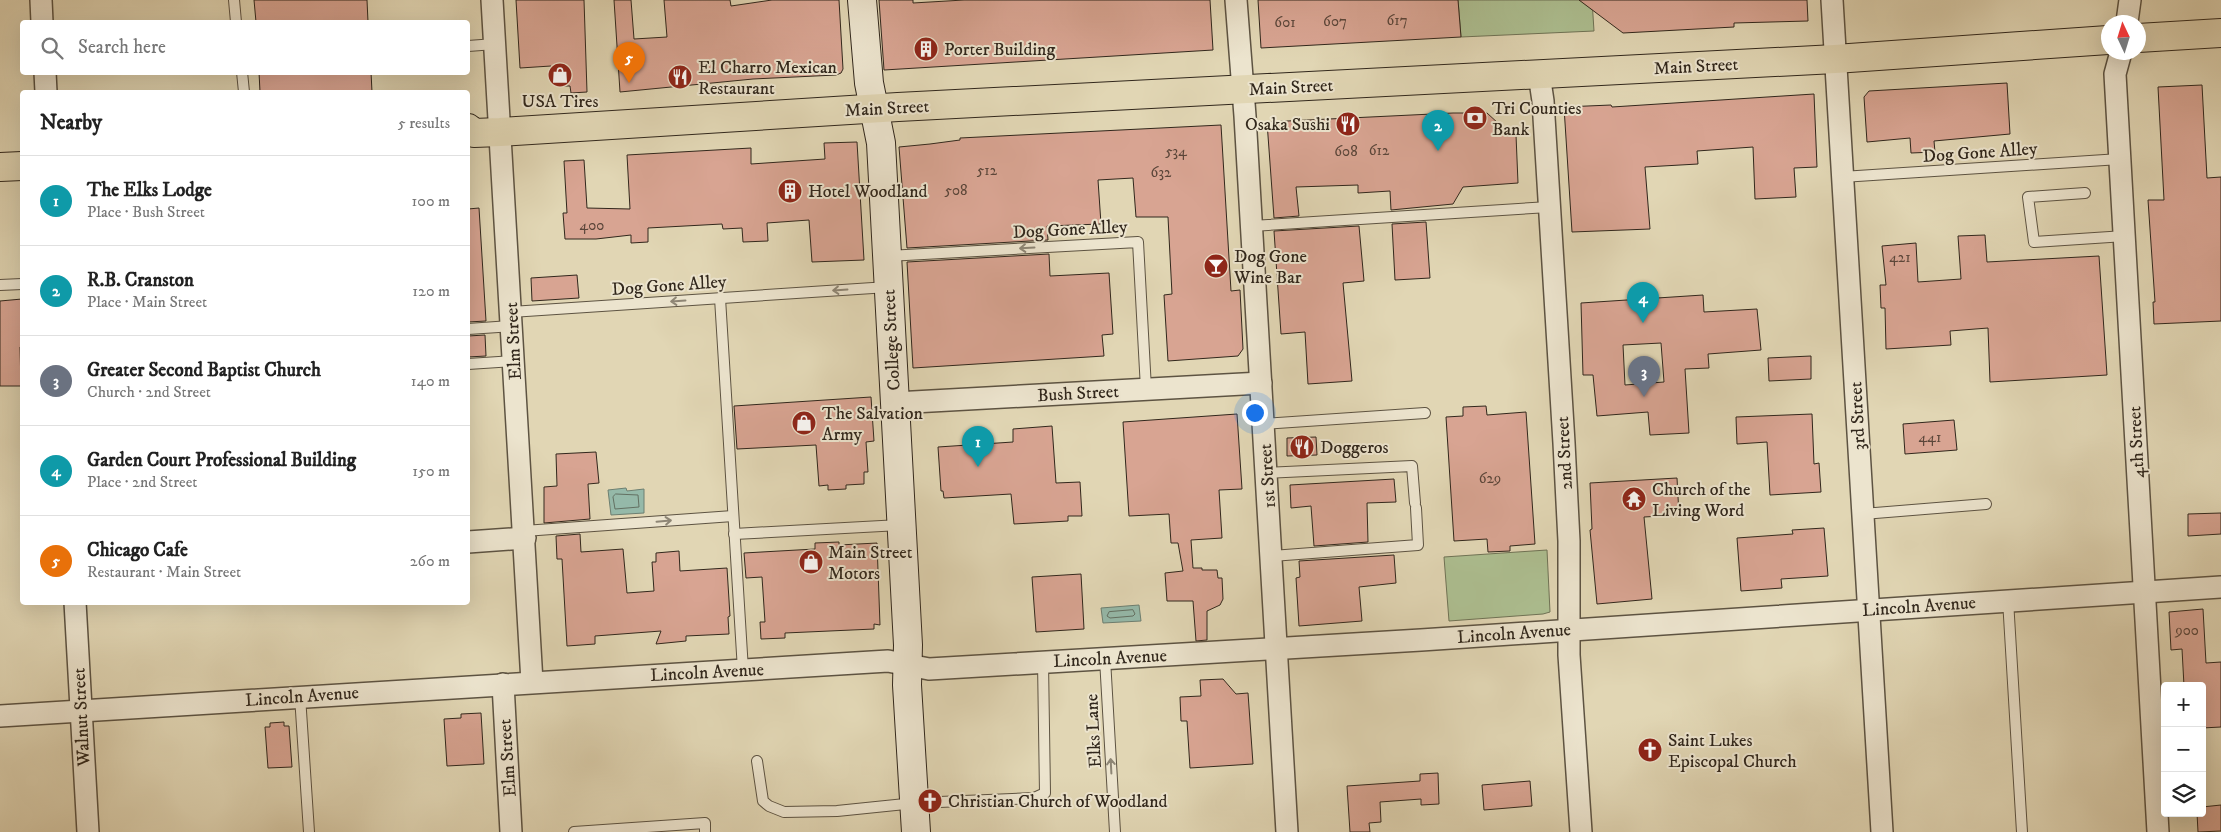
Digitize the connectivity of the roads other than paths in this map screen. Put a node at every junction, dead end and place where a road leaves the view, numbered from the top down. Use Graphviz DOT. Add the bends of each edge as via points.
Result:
graph roads {
  1 [pos="41,0"];
  2 [pos="234,0"];
  3 [pos="492,0"];
  4 [pos="862,0"];
  5 [pos="1236,0"];
  6 [pos="1832,0"];
  7 [pos="2130,0"];
  8 [pos="2128,15"];
  9 [pos="42,20"];
  10 [pos="236,20"];
  11 [pos="2221,33"];
  12 [pos="2146,38"];
  13 [pos="2101,40"];
  14 [pos="495,44"];
  15 [pos="470,46"];
  16 [pos="1835,59"];
  17 [pos="2119,60"];
  18 [pos="1539,74"];
  19 [pos="45,75"];
  20 [pos="242,75"];
  21 [pos="46,90"];
  22 [pos="244,90"];
  23 [pos="1242,90"];
  24 [pos="875,109"];
  25 [pos="477,133"];
  26 [pos="2120,159"];
  27 [pos="20,166"];
  28 [pos="0,167"];
  29 [pos="1842,177"];
  30 [pos="2086,193"];
  31 [pos="1549,207"];
  32 [pos="1252,226"];
  33 [pos="2124,236"];
  34 [pos="887,256"];
  35 [pos="20,284"];
  36 [pos="0,285"];
  37 [pos="889,287"];
  38 [pos="720,298"];
  39 [pos="511,319"];
  40 [pos="470,329"];
  41 [pos="514,361"];
  42 [pos="470,364"];
  43 [pos="1261,383"];
  44 [pos="1146,389"];
  45 [pos="895,403"];
  46 [pos="1425,414"];
  47 [pos="1263,424"];
  48 [pos="1266,473"];
  49 [pos="1986,504"];
  50 [pos="1863,514"];
  51 [pos="733,516"];
  52 [pos="902,524"];
  53 [pos="525,534"];
  54 [pos="734,534"];
  55 [pos="470,542"];
  56 [pos="1272,556"];
  57 [pos="2221,587"];
  58 [pos="2145,592"];
  59 [pos="2008,600"];
  60 [pos="75,605"];
  61 [pos="1869,609"];
  62 [pos="1569,629"];
  63 [pos="1277,648"];
  64 [pos="1105,659"];
  65 [pos="1043,662"];
  66 [pos="908,665"];
  67 [pos="743,670"];
  68 [pos="532,682"];
  69 [pos="503,684"];
  70 [pos="300,696"];
  71 [pos="81,710"];
  72 [pos="0,716"];
  73 [pos="757,761"];
  74 [pos="915,803"];
  75 [pos="88,832"];
  76 [pos="308,832"];
  77 [pos="511,832"];
  78 [pos="574,832"];
  79 [pos="705,832"];
  80 [pos="916,832"];
  81 [pos="1115,832"];
  82 [pos="1287,832"];
  83 [pos="1580,832"];
  84 [pos="1882,832"];
  85 [pos="2022,832"];
  86 [pos="2158,832"];
  1 -- 9 [label="street"];
  2 -- 10 [label="lane"];
  3 -- 14 [label="street, Elm Street"];
  4 -- 24 [label="street, College Street" via="868,83"];
  5 -- 23 [label="street, 1st Street"];
  6 -- 16 [label="street, 3rd Street"];
  7 -- 8 [label="street"];
  11 -- 12 [label="main road"];
  13 -- 16 [label="main road, Main Street"];
  14 -- 15 [label="lane"];
  14 -- 25 [label="street, Elm Street"];
  16 -- 18 [label="main road, Main Street"];
  16 -- 29 [label="street, 3rd Street"];
  17 -- 26 [label="street, 4th Street" via="2115,74"];
  18 -- 23 [label="main road, Main Street"];
  18 -- 31 [label="street, 2nd Street"];
  19 -- 21 [label="street"];
  20 -- 22 [label="lane"];
  23 -- 24 [label="main road, Main Street"];
  23 -- 32 [label="street, 1st Street"];
  24 -- 25 [label="main road, Main Street"];
  24 -- 34 [label="street, College Street" via="881,134"];
  25 -- 39 [label="street, Elm Street"];
  26 -- 29 [label="lane, Dog Gone Alley"];
  26 -- 33 [label="street, 4th Street"];
  27 -- 28 [label="main road"];
  29 -- 50 [label="street, 3rd Street"];
  30 -- 33 [label="lane" via="2028,197 2034,242"];
  31 -- 32 [label="lane"];
  31 -- 62 [label="street, 2nd Street" via="1569,541"];
  32 -- 43 [label="street, 1st Street"];
  33 -- 58 [label="street, 4th Street"];
  34 -- 37 [label="street, College Street"];
  44 -- 34 [label="lane, Dog Gone Alley, one-way" via="1138,242"];
  35 -- 36 [label="lane"];
  37 -- 38 [label="lane, Dog Gone Alley, one-way"];
  37 -- 45 [label="street, College Street"];
  38 -- 39 [label="lane, Dog Gone Alley, one-way"];
  38 -- 51 [label="lane"];
  39 -- 40 [label="lane, Dog Gone Alley"];
  39 -- 41 [label="street, Elm Street"];
  41 -- 42 [label="lane"];
  41 -- 53 [label="street, Elm Street"];
  43 -- 44 [label="street, Bush Street"];
  43 -- 47 [label="street, 1st Street"];
  44 -- 45 [label="street, Bush Street"];
  45 -- 52 [label="street, College Street"];
  46 -- 47 [label="lane"];
  47 -- 48 [label="street, 1st Street"];
  48 -- 56 [label="street, 1st Street"];
  48 -- 56 [label="lane" via="1412,466 1416,506 1418,546"];
  49 -- 50 [label="lane"];
  50 -- 61 [label="street, 3rd Street"];
  53 -- 51 [label="lane, one-way"];
  51 -- 54 [label="lane"];
  52 -- 54 [label="lane"];
  52 -- 66 [label="street, College Street"];
  53 -- 55 [label="street"];
  53 -- 68 [label="street, Elm Street"];
  54 -- 67 [label="lane"];
  56 -- 63 [label="street, 1st Street"];
  57 -- 58 [label="street, Lincoln Avenue"];
  58 -- 59 [label="street, Lincoln Avenue"];
  58 -- 86 [label="street, 4th Street"];
  59 -- 61 [label="street, Lincoln Avenue"];
  59 -- 85 [label="lane"];
  60 -- 71 [label="street, Walnut Street"];
  61 -- 62 [label="street, Lincoln Avenue"];
  61 -- 84 [label="street, 3rd Street"];
  62 -- 63 [label="street, Lincoln Avenue"];
  62 -- 83 [label="street, 2nd Street"];
  63 -- 64 [label="street, Lincoln Avenue"];
  63 -- 82 [label="street, 1st Street"];
  64 -- 65 [label="street, Lincoln Avenue"];
  81 -- 64 [label="lane, Elks Lane, one-way"];
  65 -- 66 [label="street, Lincoln Avenue" via="929,669"];
  65 -- 74 [label="lane" via="1045,793 1034,798"];
  66 -- 67 [label="street, Lincoln Avenue" via="888,661"];
  66 -- 74 [label="street, College Street"];
  67 -- 68 [label="street, Lincoln Avenue"];
  68 -- 69 [label="street, Lincoln Avenue"];
  69 -- 70 [label="street, Lincoln Avenue"];
  69 -- 77 [label="street, Elm Street"];
  70 -- 71 [label="street, Lincoln Avenue"];
  70 -- 76 [label="lane"];
  71 -- 72 [label="street, Lincoln Avenue"];
  71 -- 75 [label="street, Walnut Street"];
  73 -- 74 [label="lane" via="763,801 784,812 837,811"];
  74 -- 80 [label="street, College Street"];
  78 -- 79 [label="lane" via="705,823"];
}
